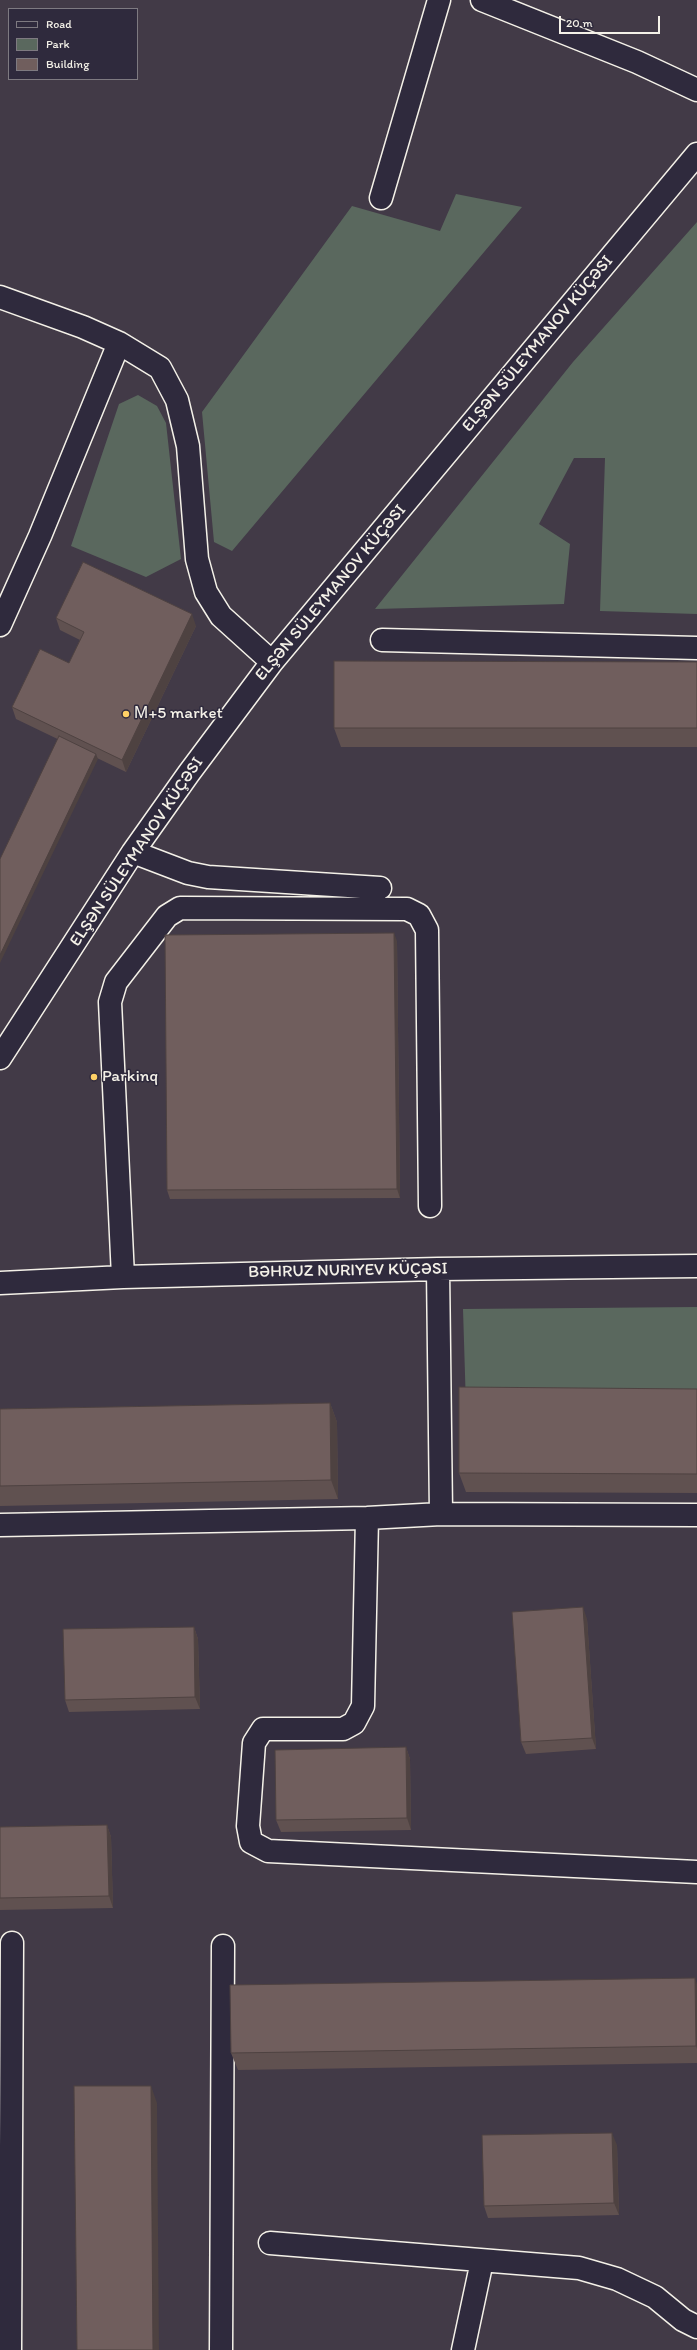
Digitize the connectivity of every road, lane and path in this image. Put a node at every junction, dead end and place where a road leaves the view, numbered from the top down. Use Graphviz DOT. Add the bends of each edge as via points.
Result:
graph roads {
  1 [pos="439,0"];
  2 [pos="482,0"];
  3 [pos="697,90"];
  4 [pos="697,154"];
  5 [pos="381,198"];
  6 [pos="0,297"];
  7 [pos="120,343"];
  8 [pos="0,626"];
  9 [pos="382,640"];
  10 [pos="697,648"];
  11 [pos="272,662"];
  12 [pos="133,852"];
  13 [pos="208,877"];
  14 [pos="380,888"];
  15 [pos="203,908"];
  16 [pos="0,1058"];
  17 [pos="430,1206"];
  18 [pos="697,1266"];
  19 [pos="438,1269"];
  20 [pos="123,1277"];
  21 [pos="0,1283"];
  22 [pos="441,1514"];
  23 [pos="697,1515"];
  24 [pos="367,1518"];
  25 [pos="0,1524"];
  26 [pos="697,1872"];
  27 [pos="12,1943"];
  28 [pos="223,1946"];
  29 [pos="270,2243"];
  30 [pos="482,2261"];
  31 [pos="697,2327"];
  32 [pos="10,2350"];
  33 [pos="221,2350"];
  34 [pos="463,2350"];
  1 -- 5 [label="street"];
  2 -- 3 [label="street" via="637,62"];
  4 -- 11 [label="street, ELŞƏN SÜLEYMANOV KÜÇƏSI"];
  6 -- 7 [label="street"];
  7 -- 8 [label="street"];
  7 -- 11 [label="street" via="160,368 178,400 188,446 197,559 206,592 221,616"];
  9 -- 10 [label="street"];
  11 -- 12 [label="street, ELŞƏN SÜLEYMANOV KÜÇƏSI"];
  12 -- 13 [label="street"];
  12 -- 16 [label="street, ELŞƏN SÜLEYMANOV KÜÇƏSI"];
  13 -- 14 [label="street"];
  13 -- 15 [label="street"];
  15 -- 17 [label="street" via="407,909 419,915 427,930"];
  15 -- 20 [label="street" via="180,908 167,916 116,982 110,1002"];
  18 -- 19 [label="street, BƏHRUZ NURIYEV KÜÇƏSI"];
  19 -- 20 [label="street, BƏHRUZ NURIYEV KÜÇƏSI"];
  19 -- 22 [label="street"];
  20 -- 21 [label="street, BƏHRUZ NURIYEV KÜÇƏSI"];
  22 -- 23 [label="street"];
  22 -- 24 [label="street"];
  24 -- 25 [label="street"];
  24 -- 26 [label="street" via="363,1706 354,1723 343,1729 263,1729 254,1743 248,1826 251,1842 268,1852"];
  27 -- 32 [label="street"];
  28 -- 33 [label="street"];
  29 -- 30 [label="street"];
  30 -- 31 [label="street" via="579,2268 617,2279 655,2297 683,2320"];
  30 -- 34 [label="street"];
}
